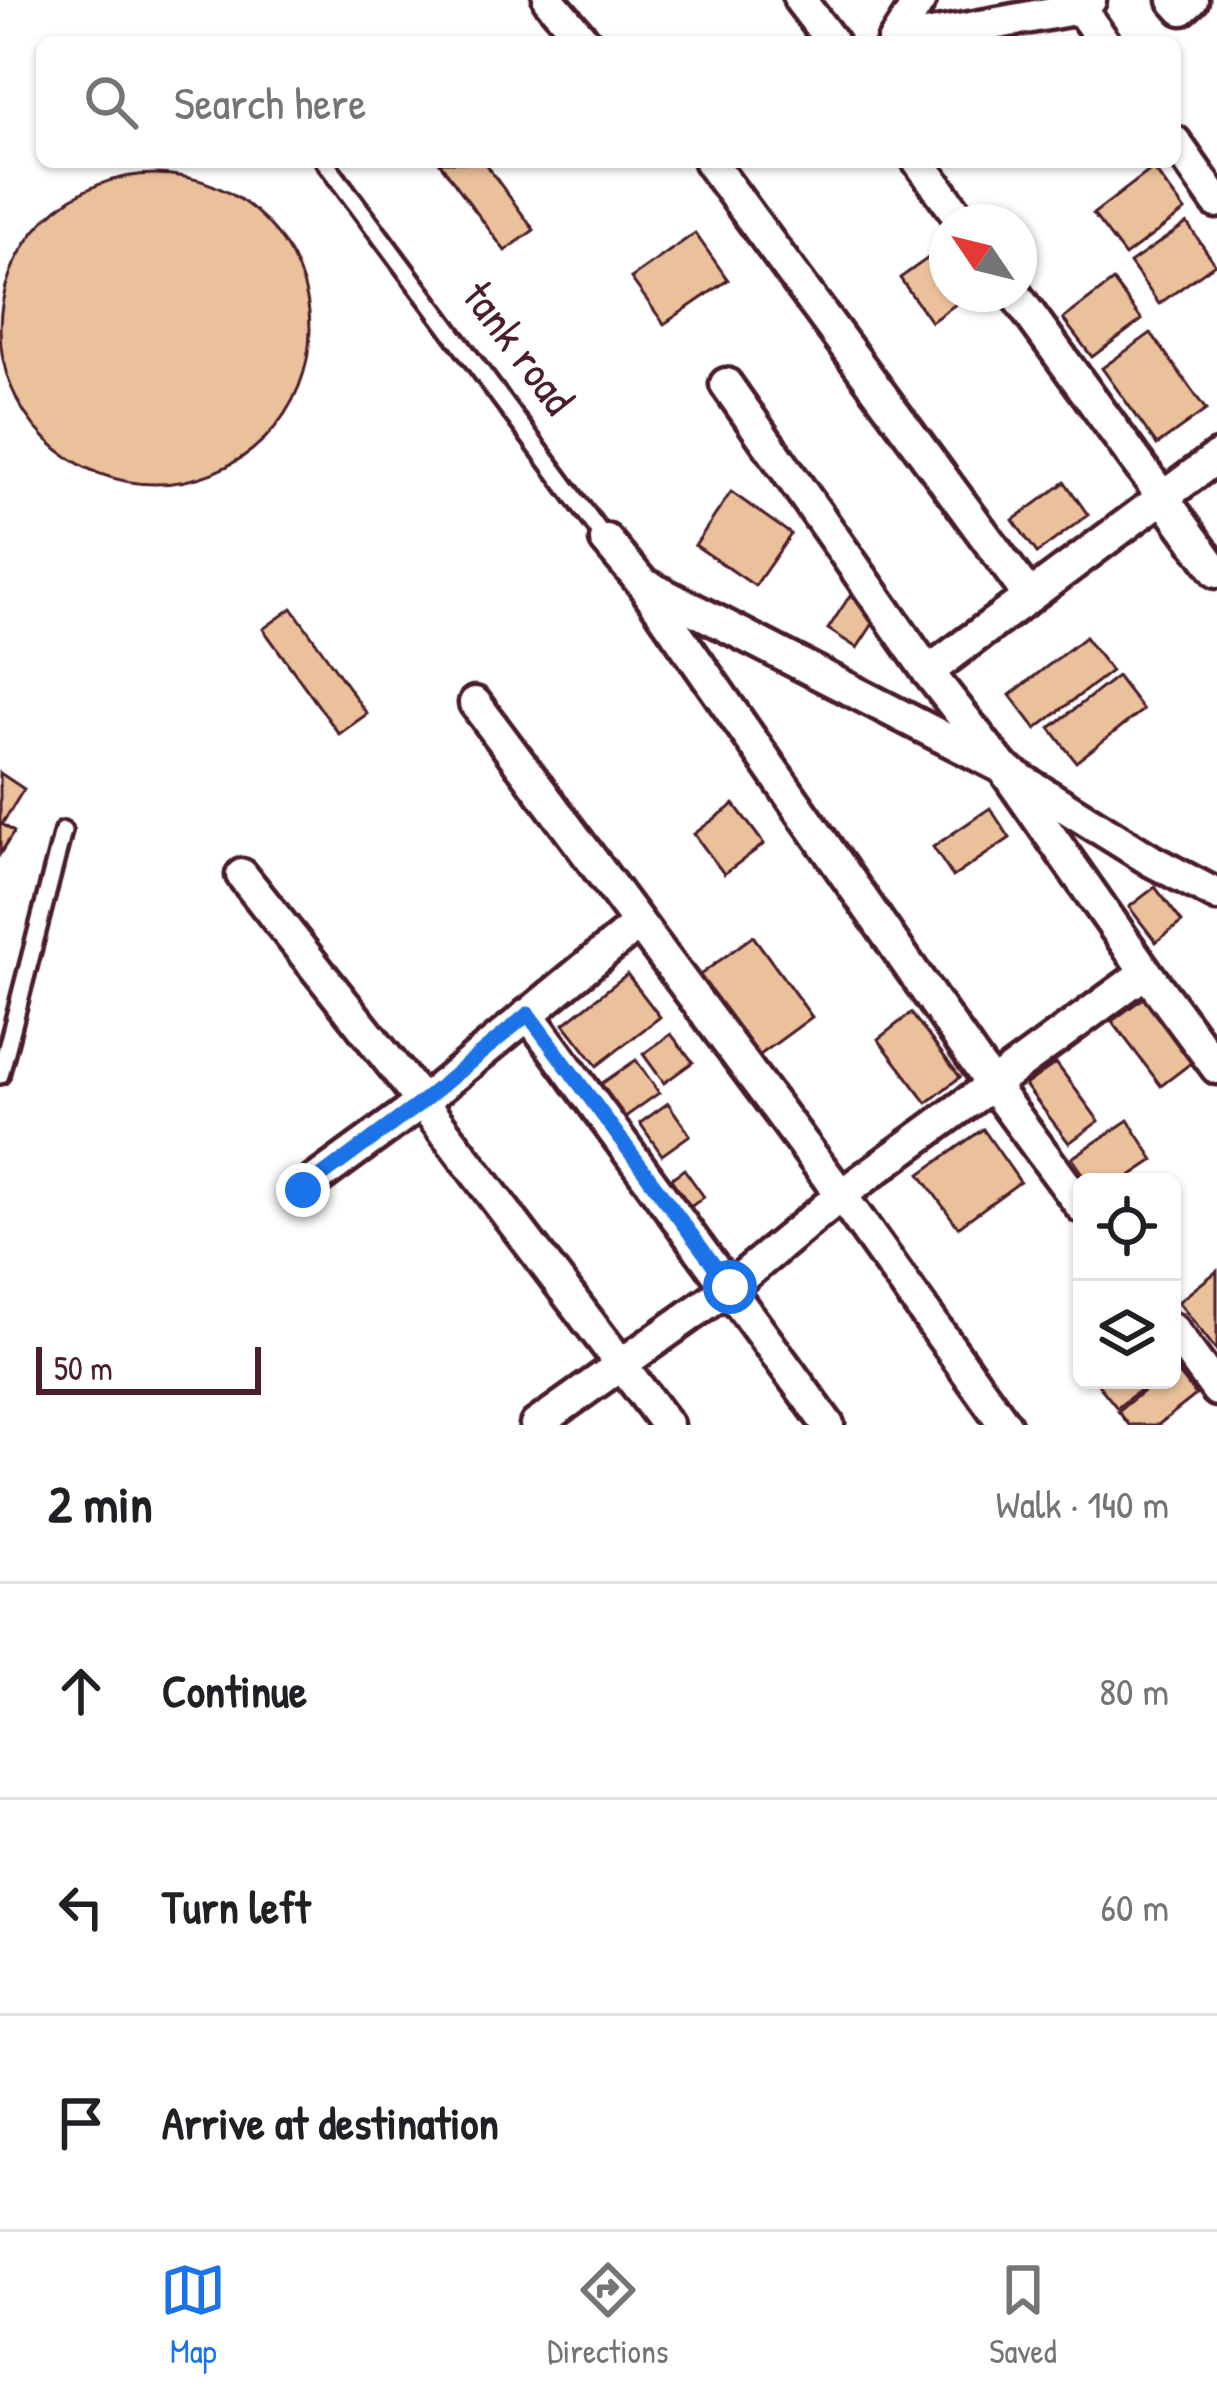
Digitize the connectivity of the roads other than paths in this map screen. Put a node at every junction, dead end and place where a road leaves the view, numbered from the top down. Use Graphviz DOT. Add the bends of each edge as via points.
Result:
graph roads {
  1 [pos="549,0"];
  2 [pos="800,0"];
  3 [pos="920,0"];
  4 [pos="1174,0"];
  5 [pos="1192,0"];
  6 [pos="1085,4"];
  7 [pos="580,36"];
  8 [pos="827,36"];
  9 [pos="897,36"];
  10 [pos="923,36"];
  11 [pos="1101,36"];
  12 [pos="1181,151"];
  13 [pos="329,168"];
  14 [pos="714,168"];
  15 [pos="923,168"];
  16 [pos="1217,202"];
  17 [pos="950,204"];
  18 [pos="1028,312"];
  19 [pos="726,384"];
  20 [pos="1217,457"];
  21 [pos="1162,497"];
  22 [pos="606,540"];
  23 [pos="1217,572"];
  24 [pos="642,583"];
  25 [pos="1029,596"];
  26 [pos="928,672"];
  27 [pos="475,703"];
  28 [pos="1003,768"];
  29 [pos="63,832"];
  30 [pos="242,874"];
  31 [pos="1217,895"];
  32 [pos="638,924"];
  33 [pos="1146,971"];
  34 [pos="528,1014"];
  35 [pos="1217,1068"];
  36 [pos="0,1075"];
  37 [pos="992,1084"];
  38 [pos="422,1102"];
  39 [pos="303,1190"];
  40 [pos="841,1195"];
  41 [pos="1073,1195"];
  42 [pos="730,1287"];
  43 [pos="1181,1341"];
  44 [pos="622,1364"];
  45 [pos="1217,1390"];
  46 [pos="536,1425"];
  47 [pos="667,1425"];
  48 [pos="829,1425"];
  49 [pos="1005,1425"];
  1 -- 7 [label="street"];
  2 -- 8 [label="street"];
  3 -- 9 [label="street"];
  4 -- 5 [label="street" via="1182,9"];
  6 -- 10 [label="street"];
  6 -- 11 [label="street"];
  12 -- 16 [label="street"];
  13 -- 22 [label="lane, tank road"];
  14 -- 25 [label="street"];
  15 -- 17 [label="street"];
  18 -- 21 [label="street"];
  19 -- 26 [label="street"];
  20 -- 21 [label="street"];
  21 -- 23 [label="street"];
  21 -- 25 [label="street"];
  22 -- 24 [label="street, tank road"];
  24 -- 28 [label="street"];
  24 -- 37 [label="street, tank road"];
  25 -- 26 [label="street"];
  26 -- 28 [label="street"];
  27 -- 32 [label="street"];
  28 -- 31 [label="street"];
  28 -- 33 [label="street"];
  29 -- 36 [label="lane"];
  30 -- 38 [label="street"];
  32 -- 34 [label="street"];
  32 -- 40 [label="street"];
  33 -- 35 [label="street"];
  33 -- 37 [label="street"];
  34 -- 38 [label="street"];
  34 -- 42 [label="street"];
  37 -- 40 [label="street"];
  37 -- 41 [label="street, tank road"];
  38 -- 39 [label="street"];
  38 -- 44 [label="street"];
  40 -- 42 [label="street"];
  40 -- 49 [label="street"];
  42 -- 44 [label="street"];
  42 -- 48 [label="street"];
  43 -- 45 [label="street"];
  44 -- 46 [label="street"];
  44 -- 47 [label="street"];
}
